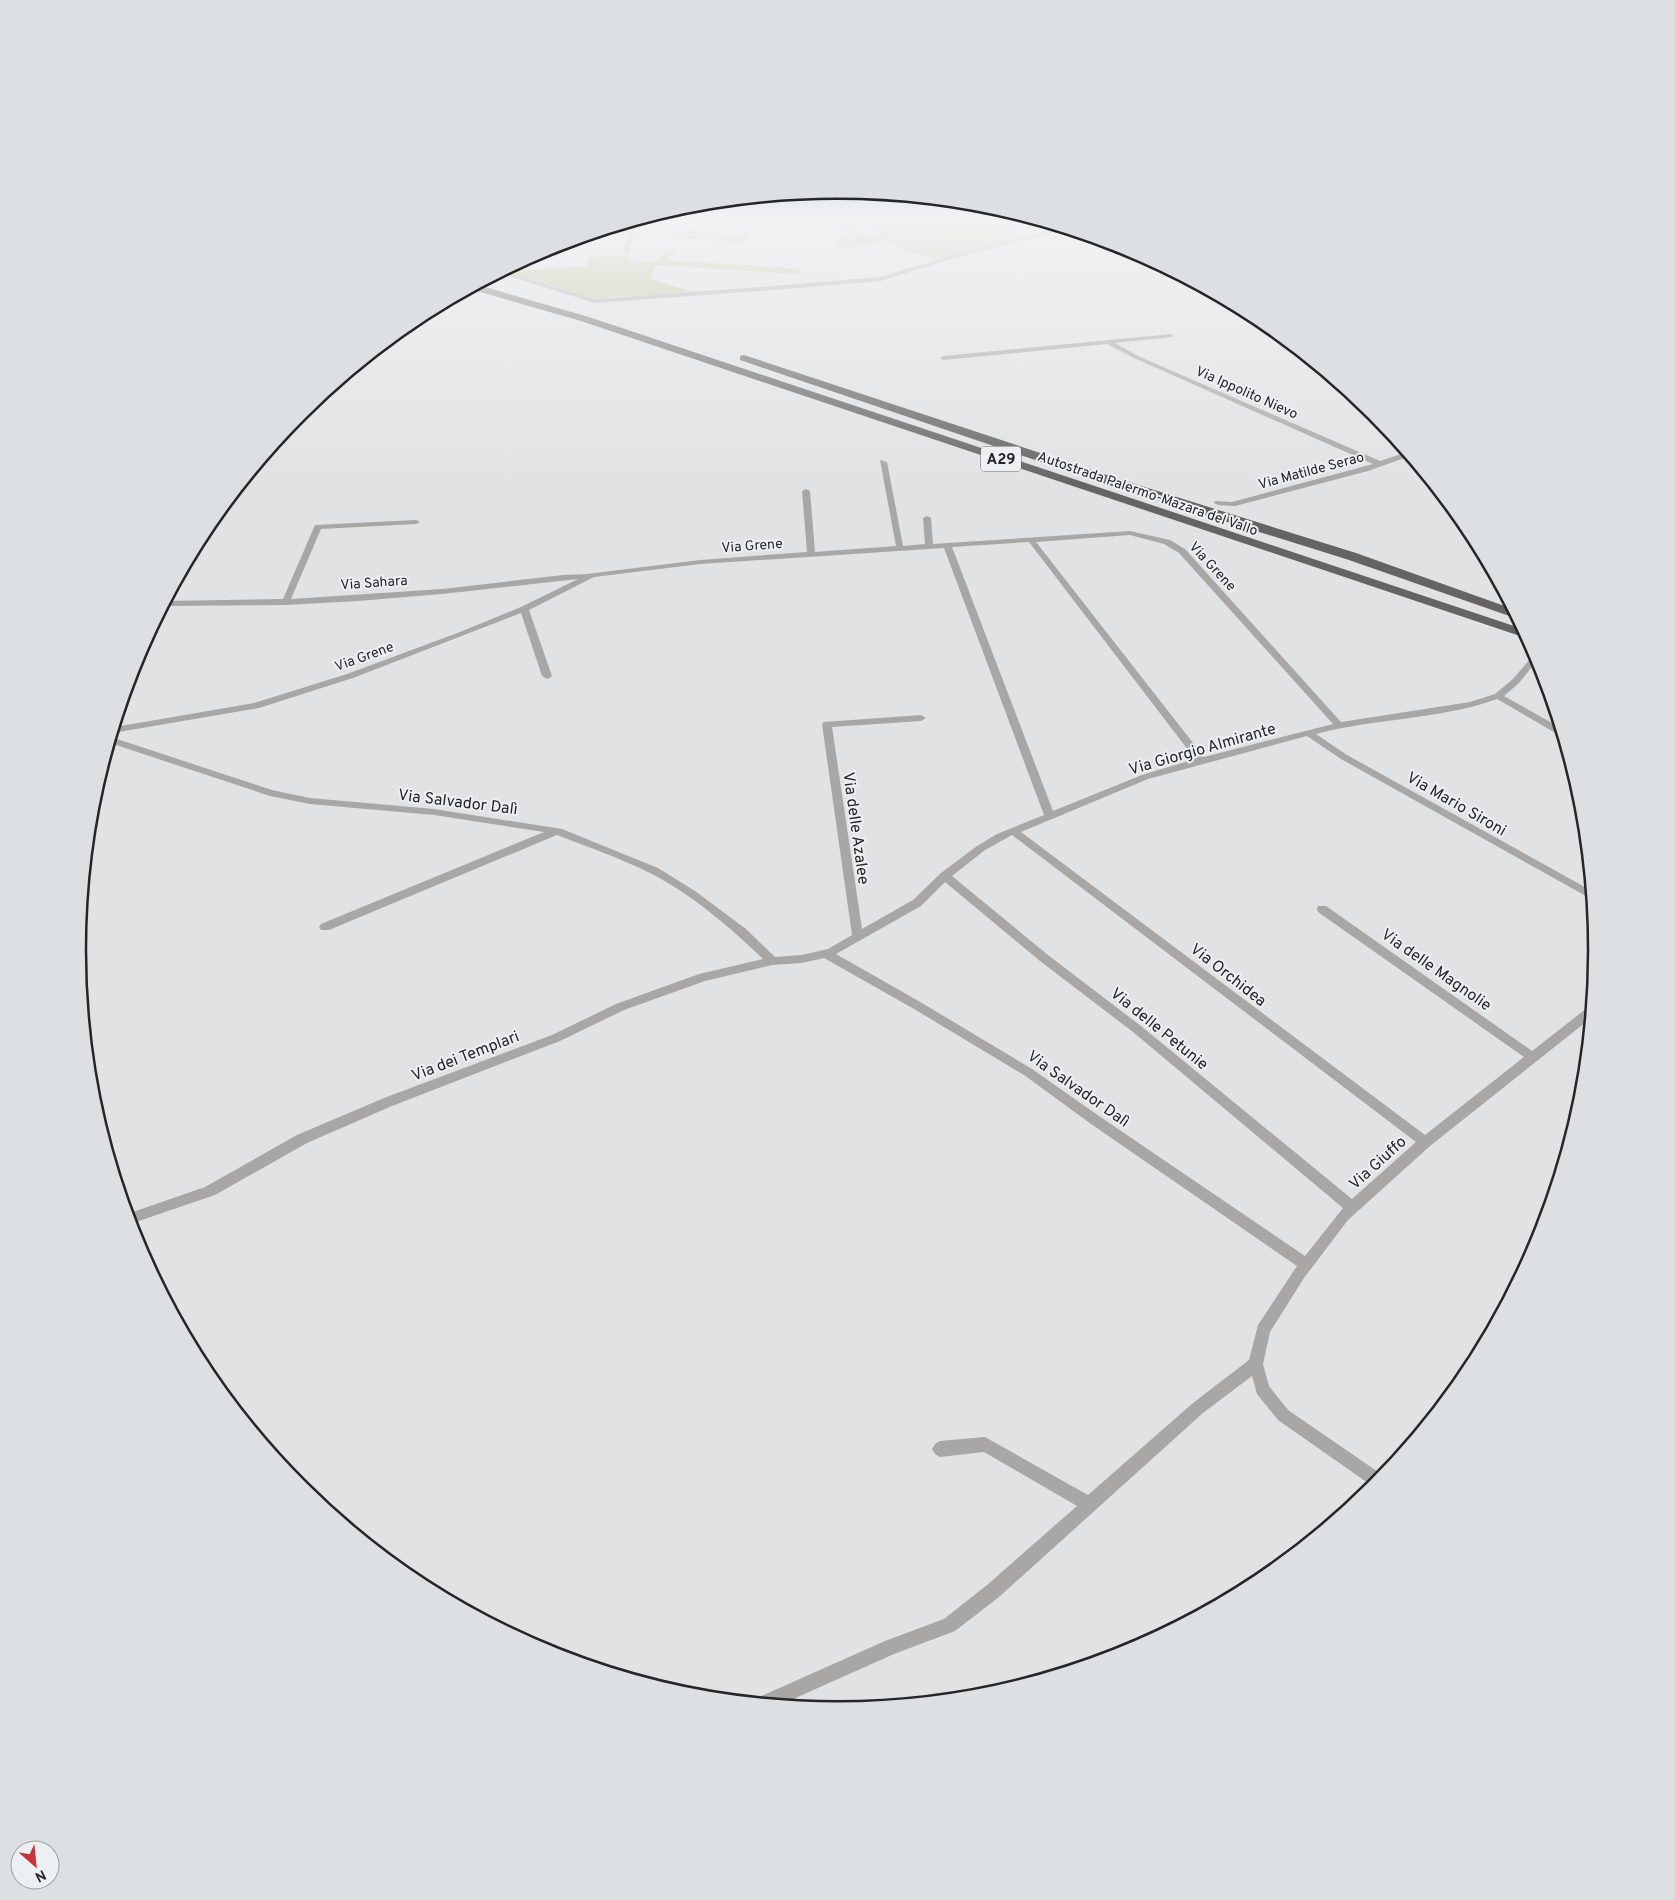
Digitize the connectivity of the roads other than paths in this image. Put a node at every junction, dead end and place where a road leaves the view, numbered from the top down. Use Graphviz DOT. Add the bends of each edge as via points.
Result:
graph roads {
  1 [pos="550,309"];
  2 [pos="593,309"];
  3 [pos="1171,336"];
  4 [pos="1106,341"];
  5 [pos="943,358"];
  6 [pos="1403,456"];
  7 [pos="883,462"];
  8 [pos="1380,464"];
  9 [pos="806,491"];
  10 [pos="1218,503"];
  11 [pos="926,518"];
  12 [pos="416,522"];
  13 [pos="1031,540"];
  14 [pos="946,546"];
  15 [pos="929,547"];
  16 [pos="900,549"];
  17 [pos="811,555"];
  18 [pos="584,576"];
  19 [pos="286,602"];
  20 [pos="171,604"];
  21 [pos="524,608"];
  22 [pos="1508,612"];
  23 [pos="1517,632"];
  24 [pos="1531,662"];
  25 [pos="547,676"];
  26 [pos="1498,696"];
  27 [pos="921,718"];
  28 [pos="1339,725"];
  29 [pos="120,729"];
  30 [pos="1555,729"];
  31 [pos="1308,733"];
  32 [pos="116,742"];
  33 [pos="1202,761"];
  34 [pos="1049,815"];
  35 [pos="558,831"];
  36 [pos="1014,831"];
  37 [pos="945,876"];
  38 [pos="1586,893"];
  39 [pos="1322,909"];
  40 [pos="326,927"];
  41 [pos="858,937"];
  42 [pos="824,954"];
  43 [pos="772,961"];
  44 [pos="1585,1016"];
  45 [pos="1532,1056"];
  46 [pos="1425,1142"];
  47 [pos="1352,1207"];
  48 [pos="136,1217"];
  49 [pos="1306,1264"];
  50 [pos="1256,1364"];
  51 [pos="940,1449"];
  52 [pos="1372,1477"];
  53 [pos="1090,1505"];
  54 [pos="775,1699"];
  1 -- 23 [label="highway, Autostrada Palermo-Mazara del Vallo / A29"];
  2 -- 22 [label="highway, Autostrada Palermo-Mazara del Vallo / A29" via="1114,482 1351,556"];
  3 -- 4 [label="street"];
  4 -- 5 [label="street"];
  4 -- 8 [label="street, Via Ippolito Nievo"];
  6 -- 8 [label="street, Via Matilde Serao"];
  7 -- 16 [label="street"];
  8 -- 10 [label="street, Via Matilde Serao" via="1232,504"];
  9 -- 17 [label="street"];
  11 -- 15 [label="street"];
  12 -- 19 [label="street" via="318,527"];
  13 -- 14 [label="street, Via Grene"];
  13 -- 28 [label="street, Via Grene" via="1130,533 1167,542 1182,552"];
  13 -- 33 [label="street"];
  14 -- 15 [label="street, Via Grene"];
  14 -- 34 [label="street"];
  15 -- 16 [label="street, Via Grene"];
  16 -- 17 [label="street, Via Grene"];
  17 -- 21 [label="street, Via Grene" via="700,562 592,575"];
  18 -- 19 [label="street, Via Sahara" via="423,593"];
  19 -- 20 [label="street, Via Sahara"];
  21 -- 25 [label="street"];
  21 -- 29 [label="street, Via Grene" via="377,666 280,698 233,710"];
  24 -- 26 [label="street"];
  26 -- 28 [label="street, Via Giorgio Almirante" via="1472,704"];
  26 -- 30 [label="street"];
  27 -- 41 [label="street, Via delle Azalee" via="827,724"];
  28 -- 31 [label="street, Via Giorgio Almirante"];
  31 -- 33 [label="street, Via Giorgio Almirante"];
  31 -- 38 [label="street, Via Mario Sironi" via="1344,758"];
  32 -- 35 [label="street, Via Salvador Dalì" via="270,793 310,801 434,812"];
  33 -- 34 [label="street, Via Giorgio Almirante" via="1145,777"];
  34 -- 36 [label="street, Via Giorgio Almirante"];
  35 -- 40 [label="street"];
  35 -- 43 [label="street, Via Salvador Dalì" via="654,871 742,932"];
  36 -- 37 [label="street, Via Giorgio Almirante" via="980,848"];
  36 -- 46 [label="street, Via Orchidea"];
  37 -- 41 [label="street, Via Giorgio Almirante" via="917,904"];
  37 -- 47 [label="street, Via delle Petunie"];
  39 -- 45 [label="street, Via delle Magnolie"];
  41 -- 42 [label="street, Via Giorgio Almirante"];
  42 -- 43 [label="street, Via dei Templari"];
  42 -- 49 [label="street, Via Salvador Dalì" via="1028,1072"];
  43 -- 48 [label="street, Via dei Templari" via="703,977 620,1007 556,1038 388,1102 302,1139 210,1191"];
  44 -- 45 [label="street, Via Giuffo"];
  45 -- 46 [label="street, Via Giuffo"];
  46 -- 47 [label="street, Via Giuffo"];
  47 -- 49 [label="street, Via Giuffo"];
  49 -- 50 [label="street, Via Giuffo" via="1263,1330"];
  50 -- 52 [label="street, Via Giuffo" via="1262,1389 1283,1415"];
  50 -- 53 [label="street" via="1198,1408"];
  51 -- 53 [label="street" via="985,1444"];
  53 -- 54 [label="street" via="993,1592 949,1625"];
}
